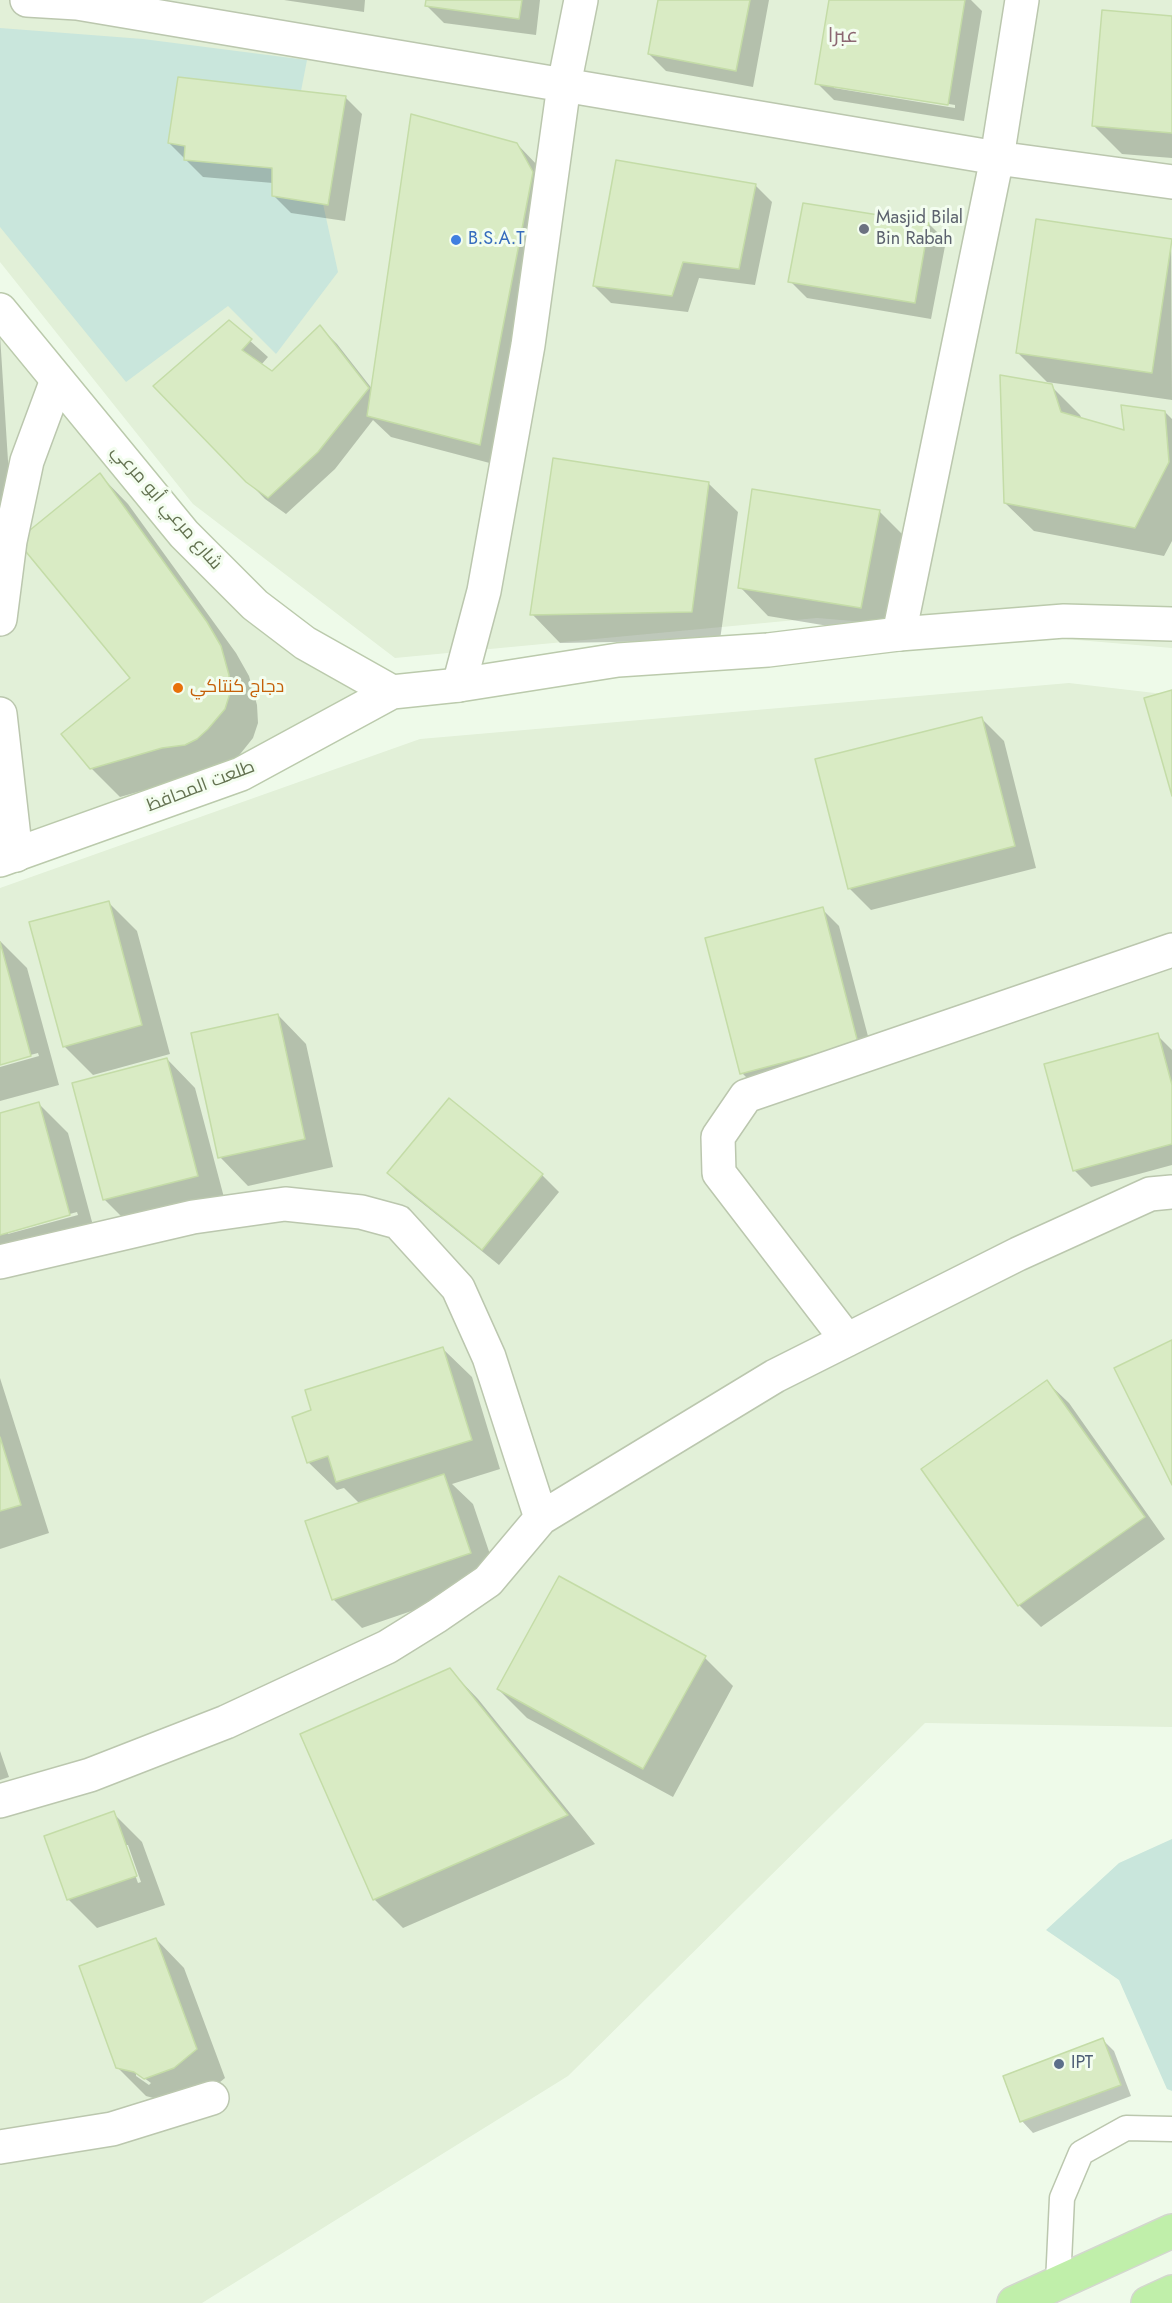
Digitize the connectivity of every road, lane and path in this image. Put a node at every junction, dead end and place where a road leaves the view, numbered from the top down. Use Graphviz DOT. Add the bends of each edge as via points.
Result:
graph roads {
  1 [pos="27,0"];
  2 [pos="581,0"];
  3 [pos="1022,0"];
  4 [pos="176,10"];
  5 [pos="564,85"];
  6 [pos="997,158"];
  7 [pos="1172,183"];
  8 [pos="0,310"];
  9 [pos="57,380"];
  10 [pos="0,619"];
  11 [pos="1172,624"];
  12 [pos="899,634"];
  13 [pos="459,685"];
  14 [pos="392,692"];
  15 [pos="0,714"];
  16 [pos="8,858"];
  17 [pos="1172,950"];
  18 [pos="1172,1192"];
  19 [pos="0,1262"];
  20 [pos="847,1340"];
  21 [pos="541,1518"];
  22 [pos="0,1801"];
  23 [pos="212,2098"];
  24 [pos="1172,2129"];
  25 [pos="0,2147"];
  26 [pos="1172,2231"];
  27 [pos="1058,2283"];
  28 [pos="1172,2292"];
  29 [pos="1014,2303"];
  30 [pos="1148,2303"];
  1 -- 4 [label="street"];
  2 -- 5 [label="street"];
  3 -- 6 [label="street"];
  4 -- 5 [label="street"];
  5 -- 6 [label="street"];
  5 -- 13 [label="street" via="528,345 484,591"];
  6 -- 7 [label="street"];
  6 -- 12 [label="street"];
  8 -- 9 [label="street, شارع مرعي أبو مرعي"];
  9 -- 10 [label="street" via="27,461 10,541"];
  9 -- 14 [label="street, شارع مرعي أبو مرعي" via="184,534 255,605 305,643"];
  11 -- 12 [label="street" via="1064,621"];
  12 -- 13 [label="street" via="768,650 618,660"];
  13 -- 14 [label="street"];
  14 -- 16 [label="street, طلعت المحافظ" via="241,774"];
  15 -- 16 [label="street"];
  17 -- 20 [label="street" via="746,1096 718,1137 719,1173"];
  18 -- 20 [label="street" via="1149,1194"];
  19 -- 21 [label="street" via="194,1217 285,1204 361,1212 398,1222 458,1288 489,1357"];
  20 -- 21 [label="street" via="776,1376"];
  21 -- 22 [label="street" via="488,1581 387,1647 226,1722 90,1775"];
  23 -- 25 [label="street" via="112,2129"];
  24 -- 27 [label="lane" via="1126,2128 1081,2153 1062,2198"];
  26 -- 27 [label="main road"];
  27 -- 29 [label="main road"];
  28 -- 30 [label="main road"];
}
